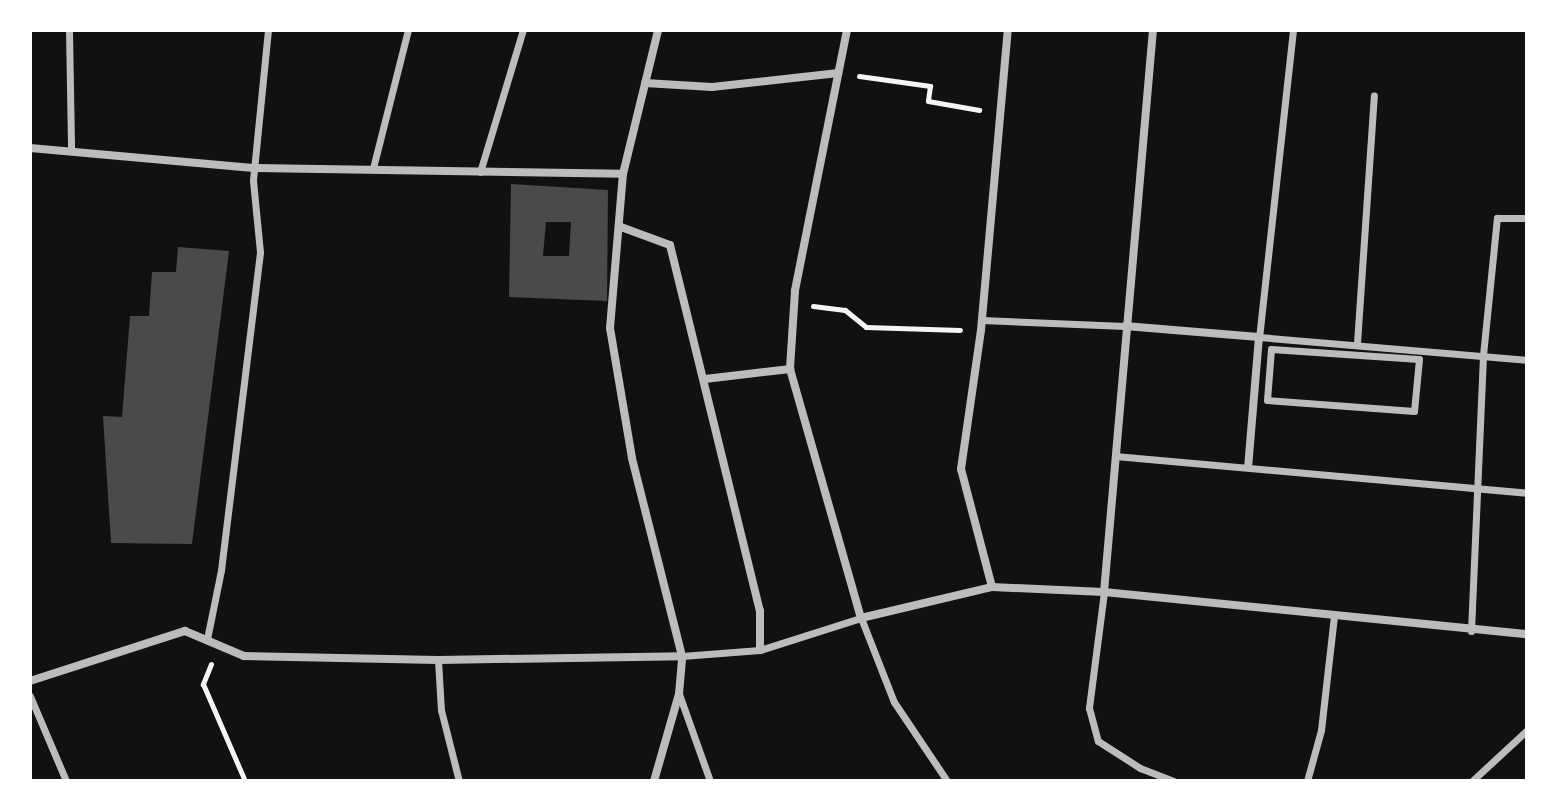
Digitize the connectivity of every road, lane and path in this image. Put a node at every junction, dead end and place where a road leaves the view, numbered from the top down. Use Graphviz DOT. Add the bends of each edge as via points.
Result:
graph roads {
  1 [pos="69,30"];
  2 [pos="268,30"];
  3 [pos="408,30"];
  4 [pos="523,30"];
  5 [pos="658,30"];
  6 [pos="847,30"];
  7 [pos="1008,30"];
  8 [pos="1153,30"];
  9 [pos="1293,30"];
  10 [pos="838,73"];
  11 [pos="645,83"];
  12 [pos="1374,96"];
  13 [pos="1001,114"];
  14 [pos="30,148"];
  15 [pos="71,150"];
  16 [pos="256,168"];
  17 [pos="373,168"];
  18 [pos="480,172"];
  19 [pos="623,174"];
  20 [pos="1527,218"];
  21 [pos="621,227"];
  22 [pos="794,303"];
  23 [pos="982,320"];
  24 [pos="1125,326"];
  25 [pos="981,330"];
  26 [pos="1259,337"];
  27 [pos="1357,343"];
  28 [pos="1483,355"];
  29 [pos="1419,359"];
  30 [pos="1527,360"];
  31 [pos="790,369"];
  32 [pos="705,379"];
  33 [pos="1115,456"];
  34 [pos="1248,467"];
  35 [pos="1476,487"];
  36 [pos="1527,493"];
  37 [pos="992,587"];
  38 [pos="1104,592"];
  39 [pos="1334,616"];
  40 [pos="861,618"];
  41 [pos="1471,631"];
  42 [pos="1527,634"];
  43 [pos="207,639"];
  44 [pos="760,650"];
  45 [pos="682,656"];
  46 [pos="438,660"];
  47 [pos="30,681"];
  48 [pos="203,684"];
  49 [pos="679,694"];
  50 [pos="30,696"];
  51 [pos="1527,730"];
  52 [pos="66,781"];
  53 [pos="245,781"];
  54 [pos="459,781"];
  55 [pos="654,781"];
  56 [pos="710,781"];
  57 [pos="947,781"];
  58 [pos="1174,781"];
  59 [pos="1307,781"];
  60 [pos="1472,781"];
  1 -- 15 [label="street"];
  2 -- 16 [label="street"];
  3 -- 17 [label="street"];
  4 -- 18 [label="street"];
  5 -- 11 [label="street"];
  6 -- 10 [label="street"];
  7 -- 13 [label="street"];
  8 -- 24 [label="street"];
  9 -- 26 [label="street"];
  10 -- 11 [label="street" via="712,87"];
  10 -- 13 [label="path" via="930,86 928,101"];
  10 -- 22 [label="street"];
  11 -- 19 [label="street"];
  12 -- 27 [label="street"];
  13 -- 23 [label="street"];
  14 -- 15 [label="street"];
  15 -- 16 [label="street"];
  16 -- 17 [label="street"];
  16 -- 43 [label="street" via="260,252 221,570"];
  17 -- 18 [label="street"];
  18 -- 19 [label="street"];
  19 -- 21 [label="street"];
  20 -- 28 [label="street" via="1497,218"];
  21 -- 32 [label="street" via="670,245"];
  21 -- 45 [label="street" via="610,328 632,458"];
  22 -- 25 [label="path" via="845,310 866,327"];
  22 -- 31 [label="street"];
  23 -- 24 [label="street"];
  23 -- 25 [label="street"];
  24 -- 26 [label="street"];
  24 -- 33 [label="street"];
  25 -- 37 [label="street" via="961,469"];
  26 -- 27 [label="street"];
  26 -- 34 [label="street"];
  27 -- 28 [label="street"];
  28 -- 30 [label="street"];
  28 -- 35 [label="street"];
  29 -- 29 [label="street" via="1414,411 1267,400 1271,349"];
  31 -- 32 [label="street"];
  31 -- 40 [label="street"];
  32 -- 44 [label="street" via="760,611"];
  33 -- 34 [label="street"];
  33 -- 38 [label="street"];
  34 -- 35 [label="street"];
  35 -- 36 [label="street"];
  35 -- 41 [label="street"];
  37 -- 38 [label="street"];
  37 -- 40 [label="street"];
  38 -- 39 [label="street"];
  38 -- 58 [label="street" via="1089,708 1098,741 1140,768"];
  39 -- 41 [label="street"];
  39 -- 59 [label="street" via="1321,730"];
  40 -- 44 [label="street"];
  40 -- 57 [label="street" via="894,702"];
  41 -- 42 [label="street"];
  43 -- 46 [label="street" via="216,648 244,656"];
  43 -- 47 [label="street" via="185,631 161,636"];
  44 -- 45 [label="street"];
  45 -- 46 [label="street"];
  45 -- 49 [label="street"];
  46 -- 54 [label="street" via="441,710"];
  48 -- 53 [label="path"];
  49 -- 55 [label="street"];
  49 -- 56 [label="street"];
  50 -- 52 [label="street"];
  51 -- 60 [label="street"];
}
